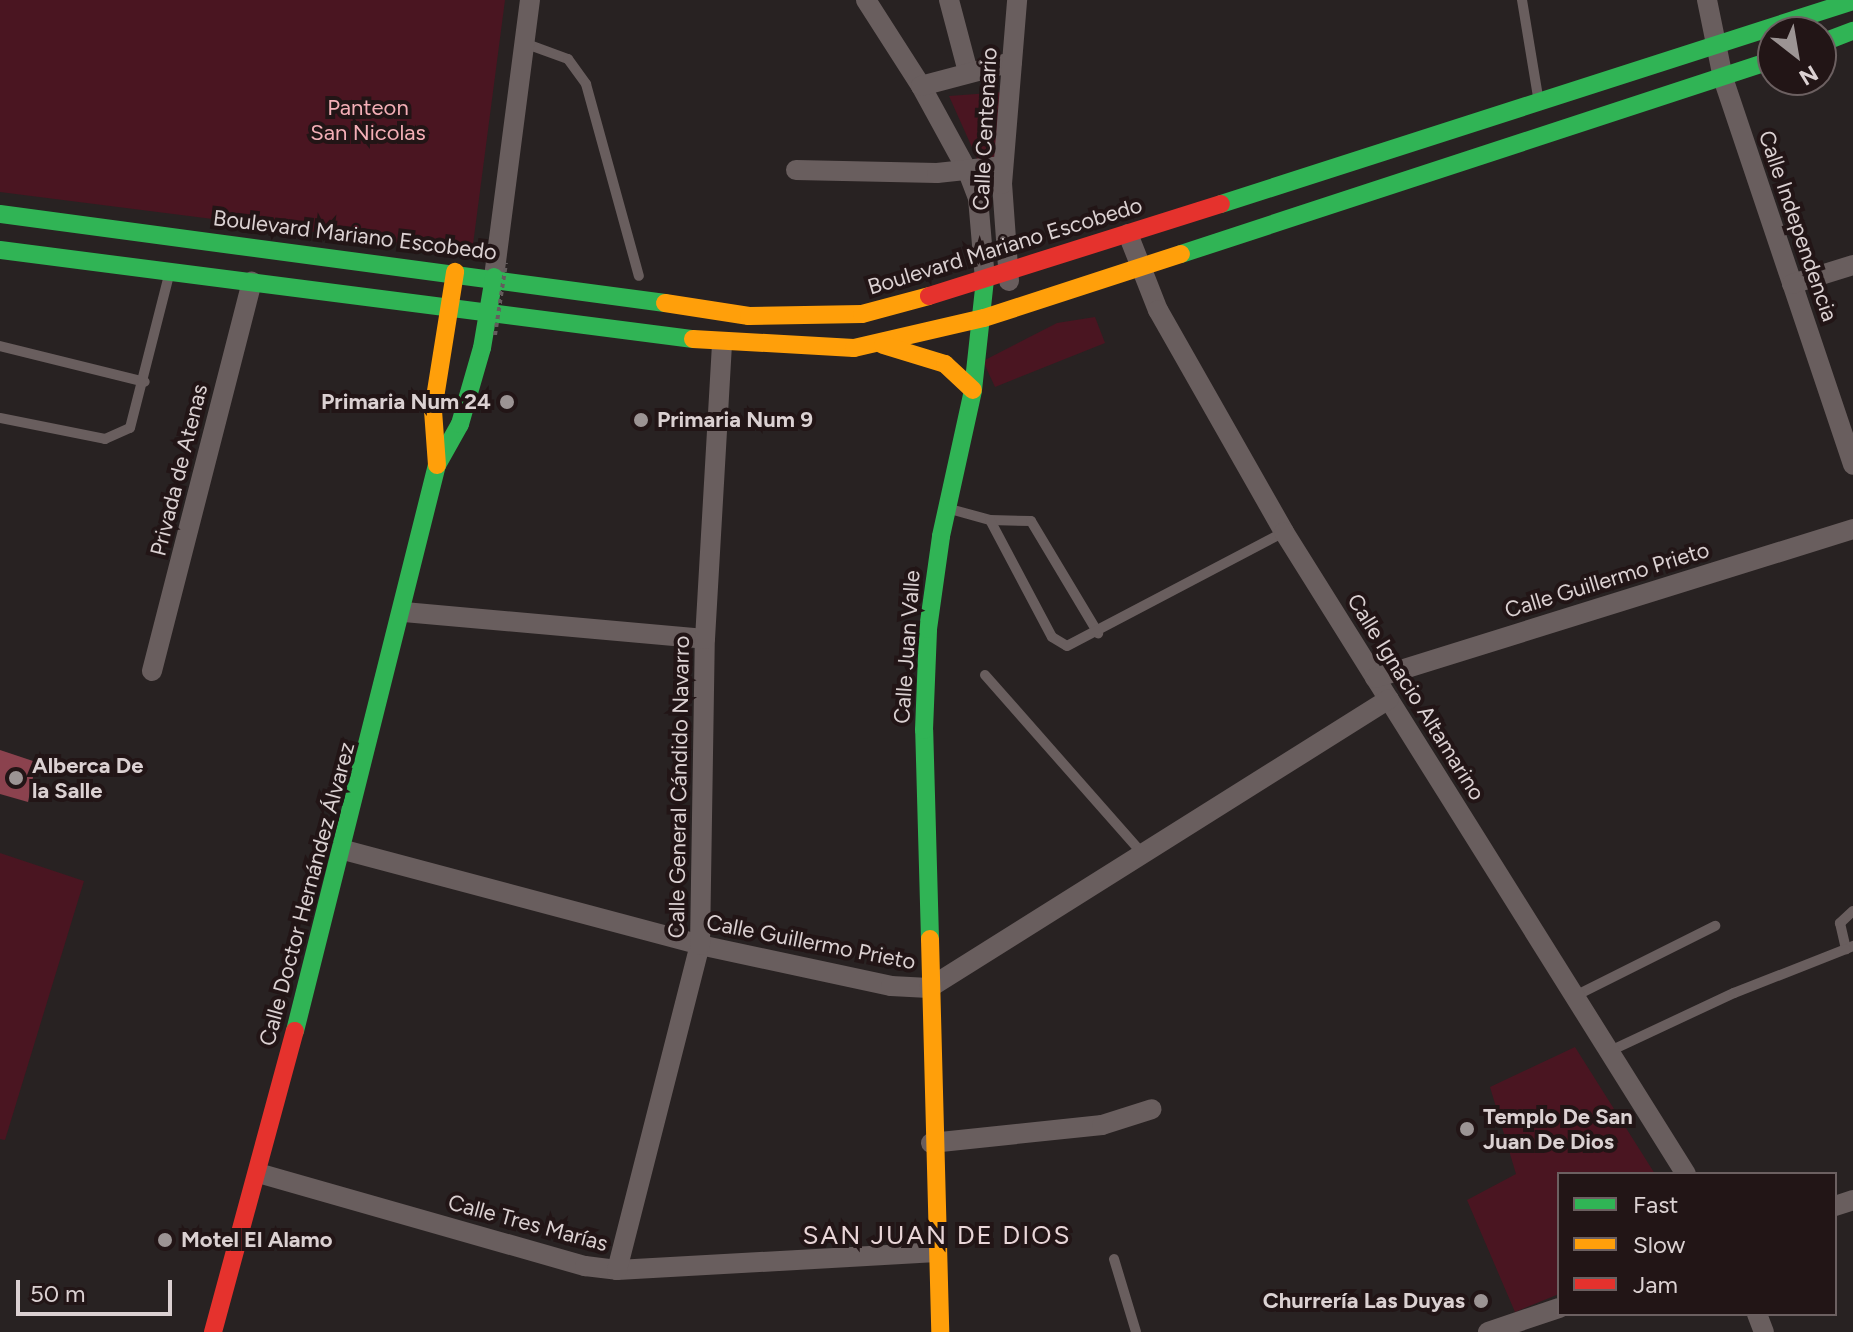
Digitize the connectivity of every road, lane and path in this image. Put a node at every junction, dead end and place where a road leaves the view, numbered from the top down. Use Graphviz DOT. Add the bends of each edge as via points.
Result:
graph roads {
  1 [pos="530,0"];
  2 [pos="866,0"];
  3 [pos="949,0"];
  4 [pos="1017,0"];
  5 [pos="1522,0"];
  6 [pos="1707,0"];
  7 [pos="1853,1"];
  8 [pos="524,43"];
  9 [pos="1715,49"];
  10 [pos="1012,62"];
  11 [pos="1757,66"];
  12 [pos="968,72"];
  13 [pos="1723,78"];
  14 [pos="921,86"];
  15 [pos="1540,103"];
  16 [pos="1003,166"];
  17 [pos="796,170"];
  18 [pos="968,172"];
  19 [pos="0,214"];
  20 [pos="1128,234"];
  21 [pos="0,250"];
  22 [pos="1853,265"];
  23 [pos="1138,266"];
  24 [pos="500,270"];
  25 [pos="170,272"];
  26 [pos="455,272"];
  27 [pos="1008,272"];
  28 [pos="639,276"];
  29 [pos="985,280"];
  30 [pos="252,282"];
  31 [pos="1792,284"];
  32 [pos="449,309"];
  33 [pos="1011,309"];
  34 [pos="487,314"];
  35 [pos="984,318"];
  36 [pos="495,335"];
  37 [pos="722,343"];
  38 [pos="880,344"];
  39 [pos="0,346"];
  40 [pos="145,382"];
  41 [pos="973,390"];
  42 [pos="0,418"];
  43 [pos="437,465"];
  44 [pos="1853,465"];
  45 [pos="947,508"];
  46 [pos="990,520"];
  47 [pos="1853,529"];
  48 [pos="1284,532"];
  49 [pos="404,612"];
  50 [pos="1098,633"];
  51 [pos="705,639"];
  52 [pos="152,671"];
  53 [pos="985,675"];
  54 [pos="1375,678"];
  55 [pos="1389,699"];
  56 [pos="344,850"];
  57 [pos="1142,853"];
  58 [pos="1853,911"];
  59 [pos="1715,926"];
  60 [pos="700,945"];
  61 [pos="1849,947"];
  62 [pos="929,988"];
  63 [pos="1575,996"];
  64 [pos="1610,1051"];
  65 [pos="1152,1109"];
  66 [pos="931,1143"];
  67 [pos="1685,1172"];
  68 [pos="258,1173"];
  69 [pos="936,1252"];
  70 [pos="1114,1259"];
  71 [pos="617,1270"];
  72 [pos="1557,1310"];
  73 [pos="1541,1324"];
  74 [pos="213,1332"];
  75 [pos="940,1332"];
  76 [pos="1136,1332"];
  77 [pos="1488,1332"];
  1 -- 8 [label="street, Calle Doctor Hernández Álvarez"];
  2 -- 14 [label="street, Calle Juan Valle"];
  3 -- 12 [label="street"];
  4 -- 10 [label="street, Calle Centenario"];
  5 -- 15 [label="lane"];
  6 -- 9 [label="street, Calle Independencia"];
  7 -- 9 [label="main road, Boulevard Mariano Escobedo"];
  8 -- 24 [label="street, Calle Doctor Hernández Álvarez"];
  8 -- 28 [label="lane" via="561,54 578,67"];
  9 -- 13 [label="street, Calle Independencia"];
  9 -- 15 [label="main road, Boulevard Mariano Escobedo"];
  10 -- 12 [label="street"];
  10 -- 16 [label="street, Calle Centenario"];
  11 -- 13 [label="main road"];
  12 -- 14 [label="street"];
  13 -- 23 [label="main road"];
  13 -- 31 [label="street, Calle Independencia"];
  14 -- 18 [label="street, Calle Juan Valle"];
  15 -- 20 [label="main road, Boulevard Mariano Escobedo"];
  16 -- 18 [label="street"];
  16 -- 27 [label="street, Calle Centenario"];
  17 -- 18 [label="street"];
  18 -- 29 [label="street, Calle Juan Valle" via="978,198"];
  19 -- 26 [label="main road, Boulevard Mariano Escobedo"];
  20 -- 23 [label="street, Calle Ignacio Altamarino"];
  20 -- 27 [label="main road, Boulevard Mariano Escobedo"];
  21 -- 25 [label="main road"];
  22 -- 31 [label="street"];
  23 -- 33 [label="main road"];
  23 -- 48 [label="street, Calle Ignacio Altamarino"];
  24 -- 26 [label="main road, Boulevard Mariano Escobedo"];
  24 -- 29 [label="main road, Boulevard Mariano Escobedo" via="619,299 785,318 862,314"];
  24 -- 34 [label="main road, Calle Doctor Hernández Álvarez"];
  24 -- 36 [label="path, bridge"];
  25 -- 30 [label="main road"];
  25 -- 40 [label="lane"];
  26 -- 32 [label="main road, Calle Doctor Hernández Álvarez"];
  27 -- 29 [label="main road, Boulevard Mariano Escobedo"];
  27 -- 33 [label="street, Calle Centenario"];
  29 -- 35 [label="main road, Calle Juan Valle"];
  30 -- 32 [label="main road"];
  30 -- 52 [label="street, Privada de Atenas"];
  31 -- 44 [label="street, Calle Independencia"];
  32 -- 34 [label="main road"];
  32 -- 43 [label="main road, Calle Doctor Hernández Álvarez" via="433,410"];
  33 -- 35 [label="main road"];
  34 -- 37 [label="main road"];
  34 -- 43 [label="main road, Calle Doctor Hernández Álvarez" via="467,404"];
  35 -- 38 [label="main road"];
  35 -- 41 [label="main road, Calle Juan Valle"];
  37 -- 38 [label="main road" via="815,349"];
  37 -- 51 [label="street, Calle General Cándido Navarro"];
  38 -- 41 [label="main road" via="945,364"];
  39 -- 40 [label="lane"];
  40 -- 42 [label="lane" via="130,428 118,437 84,437"];
  41 -- 45 [label="main road, Calle Juan Valle"];
  43 -- 49 [label="main road, Calle Doctor Hernández Álvarez"];
  45 -- 46 [label="lane"];
  45 -- 62 [label="main road, Calle Juan Valle" via="926,672"];
  46 -- 50 [label="lane" via="1031,521"];
  46 -- 50 [label="lane" via="1052,637 1075,645"];
  47 -- 54 [label="street, Calle Guillermo Prieto"];
  48 -- 50 [label="lane"];
  48 -- 54 [label="street, Calle Ignacio Altamarino"];
  49 -- 51 [label="street"];
  49 -- 56 [label="main road, Calle Doctor Hernández Álvarez"];
  51 -- 60 [label="street, Calle General Cándido Navarro"];
  53 -- 57 [label="lane"];
  54 -- 55 [label="street, Calle Ignacio Altamarino"];
  55 -- 57 [label="street, Calle Guillermo Prieto"];
  55 -- 63 [label="street, Calle Ignacio Altamarino"];
  56 -- 60 [label="street, Calle Guillermo Prieto"];
  56 -- 68 [label="main road, Calle Doctor Hernández Álvarez"];
  57 -- 62 [label="street, Calle Guillermo Prieto" via="981,960"];
  58 -- 61 [label="lane" via="1840,923"];
  59 -- 63 [label="lane"];
  60 -- 62 [label="street, Calle Guillermo Prieto" via="891,986"];
  60 -- 71 [label="street, Calle General Cándido Navarro"];
  61 -- 64 [label="lane"];
  62 -- 66 [label="main road, Calle Juan Valle"];
  63 -- 64 [label="street, Calle Ignacio Altamarino"];
  64 -- 67 [label="street, Calle Ignacio Altamarino"];
  65 -- 66 [label="street" via="1102,1125"];
  66 -- 69 [label="main road, Calle Juan Valle"];
  68 -- 71 [label="street, Calle Tres Marías" via="585,1266"];
  68 -- 74 [label="main road, Calle Doctor Hernández Álvarez"];
  69 -- 71 [label="street, Calle Tres Marías" via="655,1272"];
  69 -- 75 [label="main road, Calle Juan Valle"];
  70 -- 76 [label="lane"];
  72 -- 73 [label="street"];
  73 -- 77 [label="street"];
}
